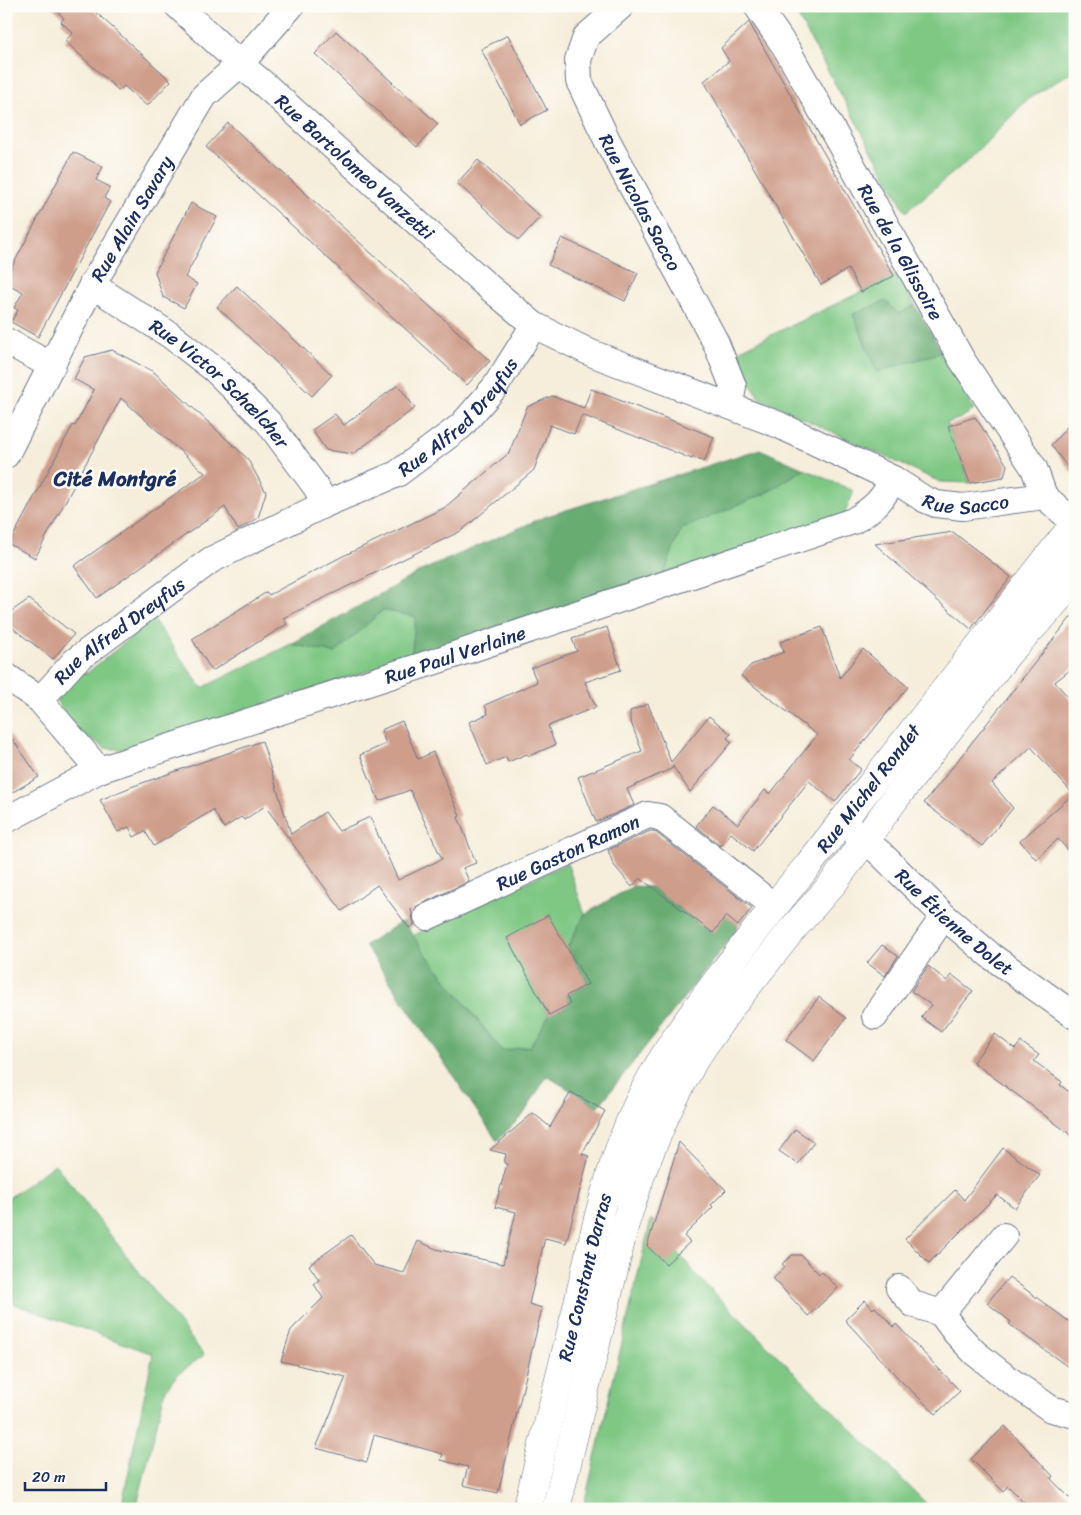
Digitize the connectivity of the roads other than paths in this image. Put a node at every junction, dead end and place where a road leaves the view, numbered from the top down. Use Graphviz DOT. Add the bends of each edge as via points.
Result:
graph roads {
  1 [pos="178,6"];
  2 [pos="291,6"];
  3 [pos="621,6"];
  4 [pos="757,6"];
  5 [pos="240,64"];
  6 [pos="92,286"];
  7 [pos="534,325"];
  8 [pos="6,341"];
  9 [pos="52,366"];
  10 [pos="730,406"];
  11 [pos="6,455"];
  12 [pos="893,479"];
  13 [pos="1044,496"];
  14 [pos="325,504"];
  15 [pos="1075,523"];
  16 [pos="1075,559"];
  17 [pos="1075,578"];
  18 [pos="6,676"];
  19 [pos="40,700"];
  20 [pos="99,770"];
  21 [pos="6,820"];
  22 [pos="853,830"];
  23 [pos="774,906"];
  24 [pos="944,916"];
  25 [pos="427,917"];
  26 [pos="874,1016"];
  27 [pos="1075,1016"];
  28 [pos="664,1053"];
  29 [pos="694,1060"];
  30 [pos="1004,1236"];
  31 [pos="898,1288"];
  32 [pos="941,1313"];
  33 [pos="1074,1418"];
  34 [pos="527,1509"];
  35 [pos="542,1509"];
  36 [pos="556,1509"];
  1 -- 5 [label="street, Rue Bartolomeo Vanzetti"];
  2 -- 5 [label="street, Rue Alain Savary"];
  3 -- 10 [label="street, Rue Nicolas Sacco" via="586,37 578,60 580,81 608,142 716,343 733,386"];
  4 -- 13 [label="street, Rue de la Glissoire" via="786,48 962,360 1034,468"];
  5 -- 6 [label="street, Rue Alain Savary" via="204,96"];
  5 -- 7 [label="street, Rue Bartolomeo Vanzetti"];
  6 -- 9 [label="street, Rue Alain Savary"];
  6 -- 14 [label="street, Rue Victor Schœlcher" via="170,335 214,369 268,422"];
  7 -- 10 [label="street" via="591,353"];
  7 -- 14 [label="street, Rue Alfred Dreyfus" via="495,387 461,426 397,474"];
  8 -- 9 [label="street"];
  9 -- 11 [label="street, Rue Alain Savary"];
  10 -- 12 [label="street"];
  12 -- 13 [label="street, Rue Sacco" via="924,499 950,506"];
  12 -- 20 [label="street, Rue Paul Verlaine" via="886,494 872,509 853,521"];
  13 -- 15 [label="street"];
  14 -- 19 [label="street, Rue Alfred Dreyfus" via="211,560 75,661"];
  15 -- 22 [label="main road, Rue Michel Rondet"];
  16 -- 22 [label="street" via="1056,571"];
  17 -- 22 [label="main road, Rue Michel Rondet" via="1009,652 898,795"];
  18 -- 19 [label="street"];
  19 -- 20 [label="street"];
  20 -- 21 [label="street, Rue Paul Verlaine"];
  22 -- 23 [label="main road, Rue Michel Rondet"];
  22 -- 24 [label="street, Rue Étienne Dolet"];
  22 -- 29 [label="main road, Rue Michel Rondet" via="821,899 791,931 730,1008"];
  22 -- 35 [label="street" via="713,1006 656,1100 625,1171 614,1210"];
  23 -- 25 [label="street, Rue Gaston Ramon" via="660,817 648,815"];
  23 -- 28 [label="main road, Rue Michel Rondet"];
  24 -- 26 [label="street"];
  24 -- 27 [label="street, Rue Étienne Dolet" via="991,956"];
  28 -- 34 [label="main road, Rue Constant Darras" via="642,1095 609,1179"];
  29 -- 36 [label="main road, Rue Constant Darras" via="666,1112 625,1224"];
  30 -- 32 [label="street"];
  31 -- 32 [label="street" via="913,1304"];
  32 -- 33 [label="street" via="975,1353 1051,1409"];
}
